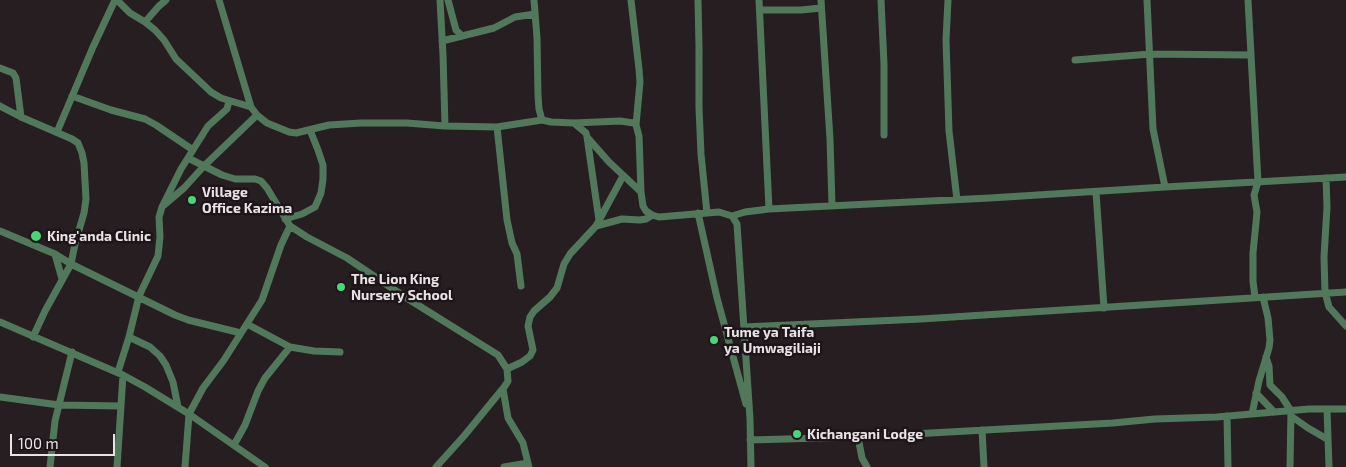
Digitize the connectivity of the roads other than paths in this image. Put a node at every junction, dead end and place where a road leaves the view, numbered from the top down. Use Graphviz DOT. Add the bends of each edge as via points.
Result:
graph roads {
  1 [pos="116,0"];
  2 [pos="166,0"];
  3 [pos="219,0"];
  4 [pos="440,0"];
  5 [pos="448,0"];
  6 [pos="534,0"];
  7 [pos="631,0"];
  8 [pos="698,0"];
  9 [pos="759,0"];
  10 [pos="820,0"];
  11 [pos="881,0"];
  12 [pos="948,0"];
  13 [pos="1147,0"];
  14 [pos="1248,0"];
  15 [pos="821,8"];
  16 [pos="760,10"];
  17 [pos="535,14"];
  18 [pos="146,22"];
  19 [pos="462,36"];
  20 [pos="442,41"];
  21 [pos="1150,54"];
  22 [pos="1250,55"];
  23 [pos="1074,60"];
  24 [pos="0,68"];
  25 [pos="72,96"];
  26 [pos="229,101"];
  27 [pos="0,106"];
  28 [pos="252,107"];
  29 [pos="257,115"];
  30 [pos="21,117"];
  31 [pos="542,120"];
  32 [pos="574,123"];
  33 [pos="636,125"];
  34 [pos="446,126"];
  35 [pos="497,127"];
  36 [pos="310,130"];
  37 [pos="56,132"];
  38 [pos="884,135"];
  39 [pos="587,137"];
  40 [pos="193,150"];
  41 [pos="188,158"];
  42 [pos="204,166"];
  43 [pos="624,176"];
  44 [pos="1346,177"];
  45 [pos="1326,178"];
  46 [pos="1258,182"];
  47 [pos="1165,187"];
  48 [pos="641,192"];
  49 [pos="1096,192"];
  50 [pos="957,200"];
  51 [pos="832,205"];
  52 [pos="162,207"];
  53 [pos="769,209"];
  54 [pos="698,213"];
  55 [pos="707,213"];
  56 [pos="652,215"];
  57 [pos="732,216"];
  58 [pos="285,219"];
  59 [pos="598,223"];
  60 [pos="290,226"];
  61 [pos="0,231"];
  62 [pos="56,254"];
  63 [pos="72,264"];
  64 [pos="62,279"];
  65 [pos="521,286"];
  66 [pos="1326,292"];
  67 [pos="1346,292"];
  68 [pos="139,296"];
  69 [pos="1263,297"];
  70 [pos="1255,298"];
  71 [pos="1104,308"];
  72 [pos="0,322"];
  73 [pos="247,324"];
  74 [pos="1346,326"];
  75 [pos="744,327"];
  76 [pos="241,333"];
  77 [pos="32,336"];
  78 [pos="129,337"];
  79 [pos="290,347"];
  80 [pos="72,352"];
  81 [pos="340,352"];
  82 [pos="1266,357"];
  83 [pos="508,369"];
  84 [pos="120,373"];
  85 [pos="502,389"];
  86 [pos="1256,393"];
  87 [pos="0,397"];
  88 [pos="59,406"];
  89 [pos="121,406"];
  90 [pos="178,408"];
  91 [pos="1346,408"];
  92 [pos="1326,409"];
  93 [pos="1274,412"];
  94 [pos="1291,413"];
  95 [pos="188,414"];
  96 [pos="1252,414"];
  97 [pos="1227,416"];
  98 [pos="750,419"];
  99 [pos="982,430"];
  100 [pos="858,437"];
  101 [pos="1327,439"];
  102 [pos="750,440"];
  103 [pos="234,445"];
  104 [pos="528,465"];
  105 [pos="262,466"];
  106 [pos="50,467"];
  107 [pos="117,467"];
  108 [pos="185,467"];
  109 [pos="436,467"];
  110 [pos="504,467"];
  111 [pos="751,467"];
  112 [pos="867,467"];
  113 [pos="984,467"];
  114 [pos="1228,467"];
  115 [pos="1290,467"];
  116 [pos="1329,467"];
  1 -- 18 [label="street"];
  1 -- 25 [label="street"];
  2 -- 18 [label="street"];
  3 -- 28 [label="street"];
  4 -- 20 [label="street"];
  5 -- 19 [label="street" via="456,30"];
  6 -- 17 [label="street"];
  7 -- 33 [label="street" via="640,90"];
  8 -- 55 [label="street" via="699,108"];
  9 -- 16 [label="street"];
  10 -- 15 [label="street"];
  11 -- 38 [label="street"];
  12 -- 50 [label="street" via="949,129"];
  13 -- 21 [label="street"];
  14 -- 22 [label="street"];
  15 -- 16 [label="street"];
  15 -- 51 [label="street"];
  16 -- 53 [label="street"];
  17 -- 19 [label="street" via="515,17 494,28"];
  17 -- 31 [label="street" via="538,102"];
  18 -- 26 [label="street" via="199,81"];
  19 -- 20 [label="street"];
  20 -- 34 [label="street"];
  21 -- 22 [label="street"];
  21 -- 23 [label="street"];
  21 -- 47 [label="street" via="1153,130"];
  22 -- 46 [label="street"];
  24 -- 30 [label="street" via="13,73 16,78"];
  25 -- 37 [label="street"];
  25 -- 40 [label="street" via="145,119"];
  26 -- 28 [label="street"];
  26 -- 40 [label="street" via="227,108 208,126"];
  27 -- 30 [label="street"];
  28 -- 29 [label="street"];
  29 -- 36 [label="street" via="266,123 289,132"];
  29 -- 42 [label="street"];
  30 -- 37 [label="street"];
  31 -- 32 [label="street"];
  31 -- 35 [label="street"];
  32 -- 33 [label="street" via="620,121"];
  32 -- 39 [label="street"];
  33 -- 48 [label="street"];
  34 -- 35 [label="street"];
  34 -- 36 [label="street" via="361,123"];
  35 -- 65 [label="street" via="507,220"];
  36 -- 58 [label="street" via="323,165 321,193 309,211"];
  37 -- 63 [label="street" via="78,143 84,164 86,199"];
  39 -- 43 [label="street"];
  39 -- 59 [label="street"];
  40 -- 41 [label="street"];
  41 -- 42 [label="street"];
  41 -- 52 [label="street"];
  42 -- 52 [label="street"];
  42 -- 58 [label="street" via="235,179 261,182"];
  43 -- 48 [label="street"];
  43 -- 59 [label="street"];
  44 -- 45 [label="street"];
  45 -- 46 [label="street"];
  45 -- 66 [label="street"];
  46 -- 47 [label="street"];
  46 -- 70 [label="street" via="1254,195 1257,212 1252,281"];
  47 -- 49 [label="street"];
  48 -- 56 [label="street" via="643,206"];
  49 -- 50 [label="street"];
  49 -- 71 [label="street"];
  50 -- 51 [label="street"];
  51 -- 53 [label="street"];
  52 -- 68 [label="street" via="158,256"];
  53 -- 57 [label="street"];
  54 -- 55 [label="street"];
  54 -- 56 [label="street"];
  54 -- 98 [label="street"];
  55 -- 57 [label="street" via="720,212"];
  56 -- 59 [label="street" via="640,220"];
  57 -- 75 [label="street" via="737,224"];
  58 -- 60 [label="street"];
  59 -- 83 [label="street" via="570,254 557,288 530,317 530,356"];
  60 -- 73 [label="street" via="262,300"];
  60 -- 83 [label="street" via="347,258 498,355"];
  61 -- 62 [label="street"];
  62 -- 63 [label="street"];
  62 -- 64 [label="street"];
  63 -- 64 [label="street"];
  63 -- 68 [label="street"];
  64 -- 77 [label="street"];
  66 -- 67 [label="street"];
  66 -- 69 [label="street"];
  66 -- 74 [label="street" via="1329,307"];
  68 -- 76 [label="street" via="188,320"];
  68 -- 78 [label="street"];
  69 -- 70 [label="street"];
  69 -- 82 [label="street" via="1270,340"];
  70 -- 71 [label="street"];
  71 -- 75 [label="street"];
  72 -- 77 [label="street"];
  73 -- 76 [label="street"];
  73 -- 79 [label="street"];
  75 -- 98 [label="street"];
  76 -- 95 [label="street"];
  77 -- 80 [label="street"];
  78 -- 84 [label="street"];
  78 -- 90 [label="street" via="150,348 166,364"];
  79 -- 81 [label="street"];
  79 -- 103 [label="street" via="265,378"];
  80 -- 84 [label="street"];
  80 -- 88 [label="street"];
  82 -- 86 [label="street"];
  82 -- 94 [label="street" via="1270,385"];
  83 -- 85 [label="street" via="508,381"];
  84 -- 89 [label="street"];
  84 -- 90 [label="street"];
  85 -- 104 [label="street" via="508,418 523,444"];
  85 -- 109 [label="street"];
  86 -- 93 [label="street"];
  86 -- 96 [label="street"];
  87 -- 88 [label="street"];
  88 -- 89 [label="street"];
  88 -- 106 [label="street"];
  89 -- 107 [label="street"];
  90 -- 95 [label="street"];
  91 -- 92 [label="street"];
  92 -- 94 [label="street"];
  92 -- 101 [label="street"];
  93 -- 94 [label="street"];
  93 -- 96 [label="street"];
  94 -- 101 [label="street"];
  94 -- 115 [label="street"];
  95 -- 103 [label="street"];
  95 -- 108 [label="street"];
  96 -- 97 [label="street"];
  97 -- 99 [label="street"];
  97 -- 114 [label="street"];
  98 -- 102 [label="street"];
  99 -- 100 [label="street"];
  99 -- 113 [label="street"];
  100 -- 102 [label="street"];
  100 -- 112 [label="street"];
  101 -- 116 [label="street"];
  102 -- 111 [label="street"];
  103 -- 105 [label="street"];
  104 -- 110 [label="street"];
}
